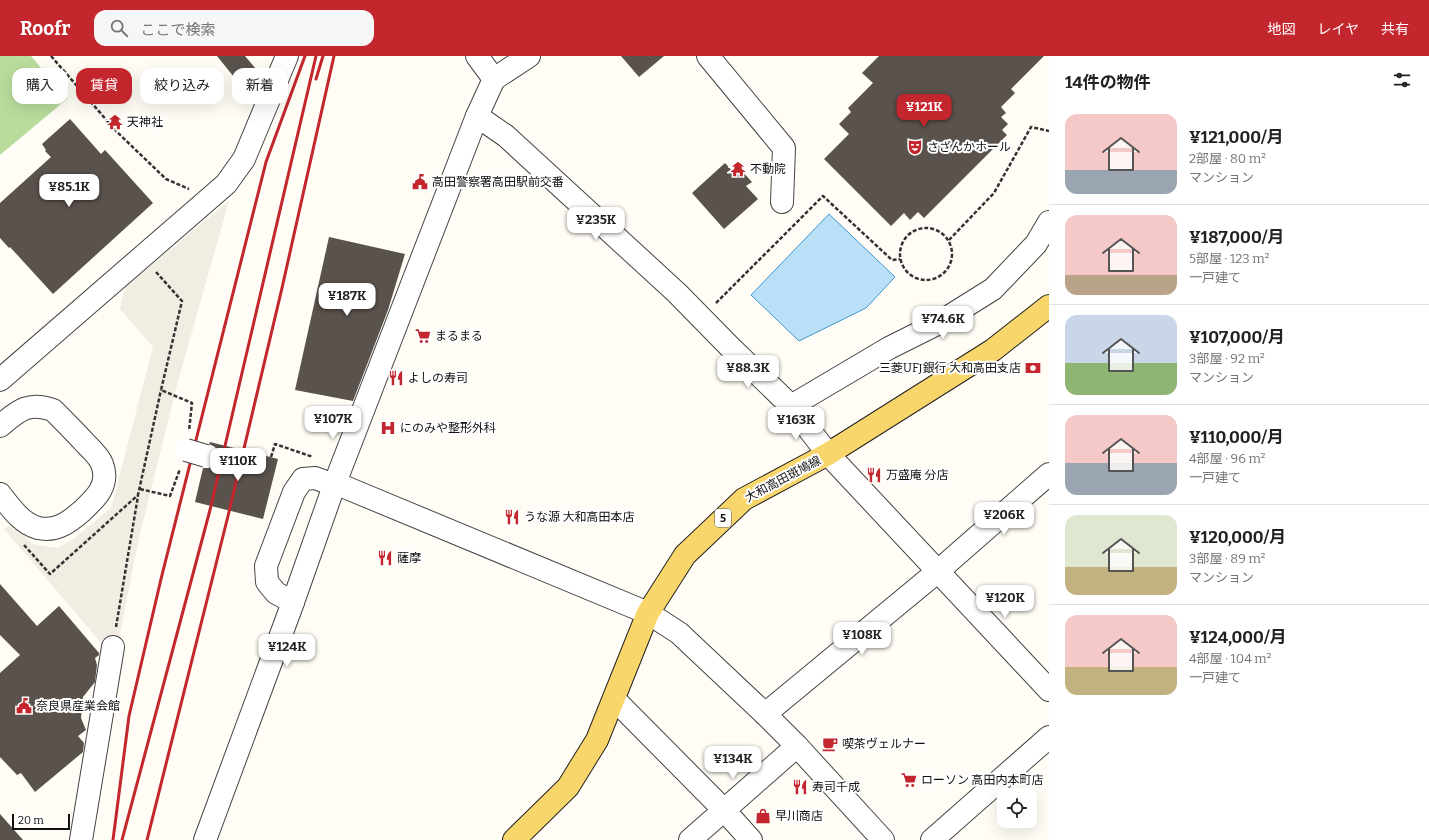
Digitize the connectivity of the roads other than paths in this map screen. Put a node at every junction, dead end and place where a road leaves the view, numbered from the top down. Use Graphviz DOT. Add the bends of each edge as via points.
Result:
graph roads {
  1 [pos="287,56"];
  2 [pos="476,56"];
  3 [pos="529,56"];
  4 [pos="708,56"];
  5 [pos="494,79"];
  6 [pos="477,116"];
  7 [pos="782,202"];
  8 [pos="1049,222"];
  9 [pos="1049,306"];
  10 [pos="0,380"];
  11 [pos="790,406"];
  12 [pos="0,426"];
  13 [pos="828,454"];
  14 [pos="1049,474"];
  15 [pos="334,484"];
  16 [pos="0,494"];
  17 [pos="937,572"];
  18 [pos="293,602"];
  19 [pos="648,613"];
  20 [pos="113,647"];
  21 [pos="1049,690"];
  22 [pos="614,698"];
  23 [pos="765,714"];
  24 [pos="1049,736"];
  25 [pos="798,746"];
  26 [pos="724,810"];
  27 [pos="81,840"];
  28 [pos="205,840"];
  29 [pos="514,840"];
  30 [pos="690,840"];
  31 [pos="751,840"];
  32 [pos="883,840"];
  33 [pos="932,840"];
  1 -- 10 [label="street" via="244,159 226,184"];
  2 -- 5 [label="street"];
  3 -- 5 [label="street"];
  4 -- 7 [label="street" via="784,148"];
  5 -- 6 [label="street"];
  6 -- 11 [label="street" via="506,136 671,287"];
  6 -- 15 [label="street"];
  8 -- 11 [label="street" via="1036,244 993,289 937,324 889,348"];
  9 -- 13 [label="main road, 大和高田斑鳩線 / 5" via="993,350"];
  11 -- 13 [label="street"];
  12 -- 16 [label="street" via="19,410 45,406 53,410 100,458 104,473 102,487 95,499 59,527 49,529 29,525"];
  13 -- 17 [label="street"];
  13 -- 19 [label="main road, 大和高田斑鳩線 / 5" via="744,499 685,555"];
  14 -- 17 [label="street"];
  15 -- 18 [label="street"];
  15 -- 18 [label="street" via="316,478 303,479 294,492 266,566 267,582 276,593"];
  15 -- 19 [label="street"];
  17 -- 21 [label="street"];
  17 -- 23 [label="street"];
  18 -- 28 [label="street"];
  19 -- 22 [label="main road, 大和高田斑鳩線 / 5"];
  19 -- 23 [label="street" via="679,633"];
  20 -- 27 [label="street"];
  22 -- 26 [label="street"];
  22 -- 29 [label="main road, 大和高田斑鳩線 / 5" via="597,740 568,787"];
  23 -- 25 [label="street"];
  24 -- 33 [label="street"];
  25 -- 26 [label="street"];
  25 -- 32 [label="street"];
  26 -- 30 [label="street"];
  26 -- 31 [label="street"];
}
